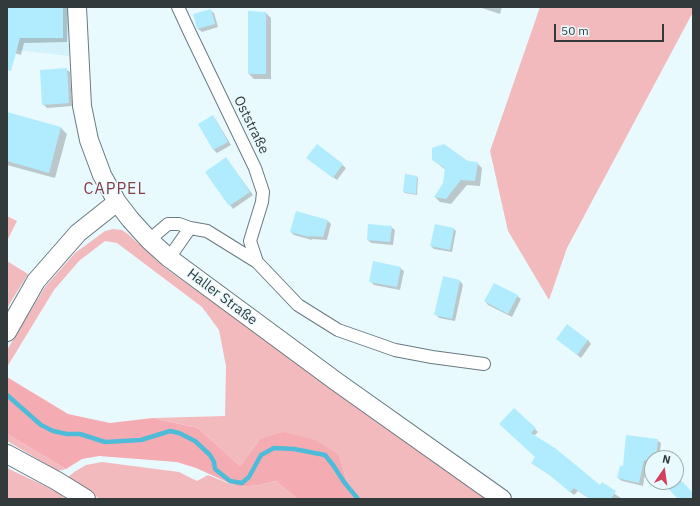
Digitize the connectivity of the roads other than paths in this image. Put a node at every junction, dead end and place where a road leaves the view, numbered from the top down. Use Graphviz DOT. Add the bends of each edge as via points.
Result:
graph roads {
  1 [pos="77,7"];
  2 [pos="178,7"];
  3 [pos="117,202"];
  4 [pos="190,228"];
  5 [pos="149,240"];
  6 [pos="169,258"];
  7 [pos="257,262"];
  8 [pos="7,332"];
  9 [pos="484,364"];
  10 [pos="7,454"];
  11 [pos="86,499"];
  12 [pos="502,499"];
  1 -- 3 [label="main road, Haller Straße" via="82,106 89,140 102,175"];
  2 -- 7 [label="street, Oststraße" via="255,168 263,192 250,241"];
  3 -- 5 [label="main road, Haller Straße"];
  3 -- 8 [label="main road" via="78,233 36,281"];
  4 -- 5 [label="street, Oststraße" via="168,224"];
  4 -- 6 [label="street"];
  4 -- 7 [label="street, Oststraße" via="207,232"];
  5 -- 6 [label="main road, Haller Straße"];
  6 -- 12 [label="main road, Haller Straße"];
  7 -- 9 [label="street, Oststraße" via="298,305 338,330 395,350 432,358"];
  10 -- 11 [label="main road"];
}
